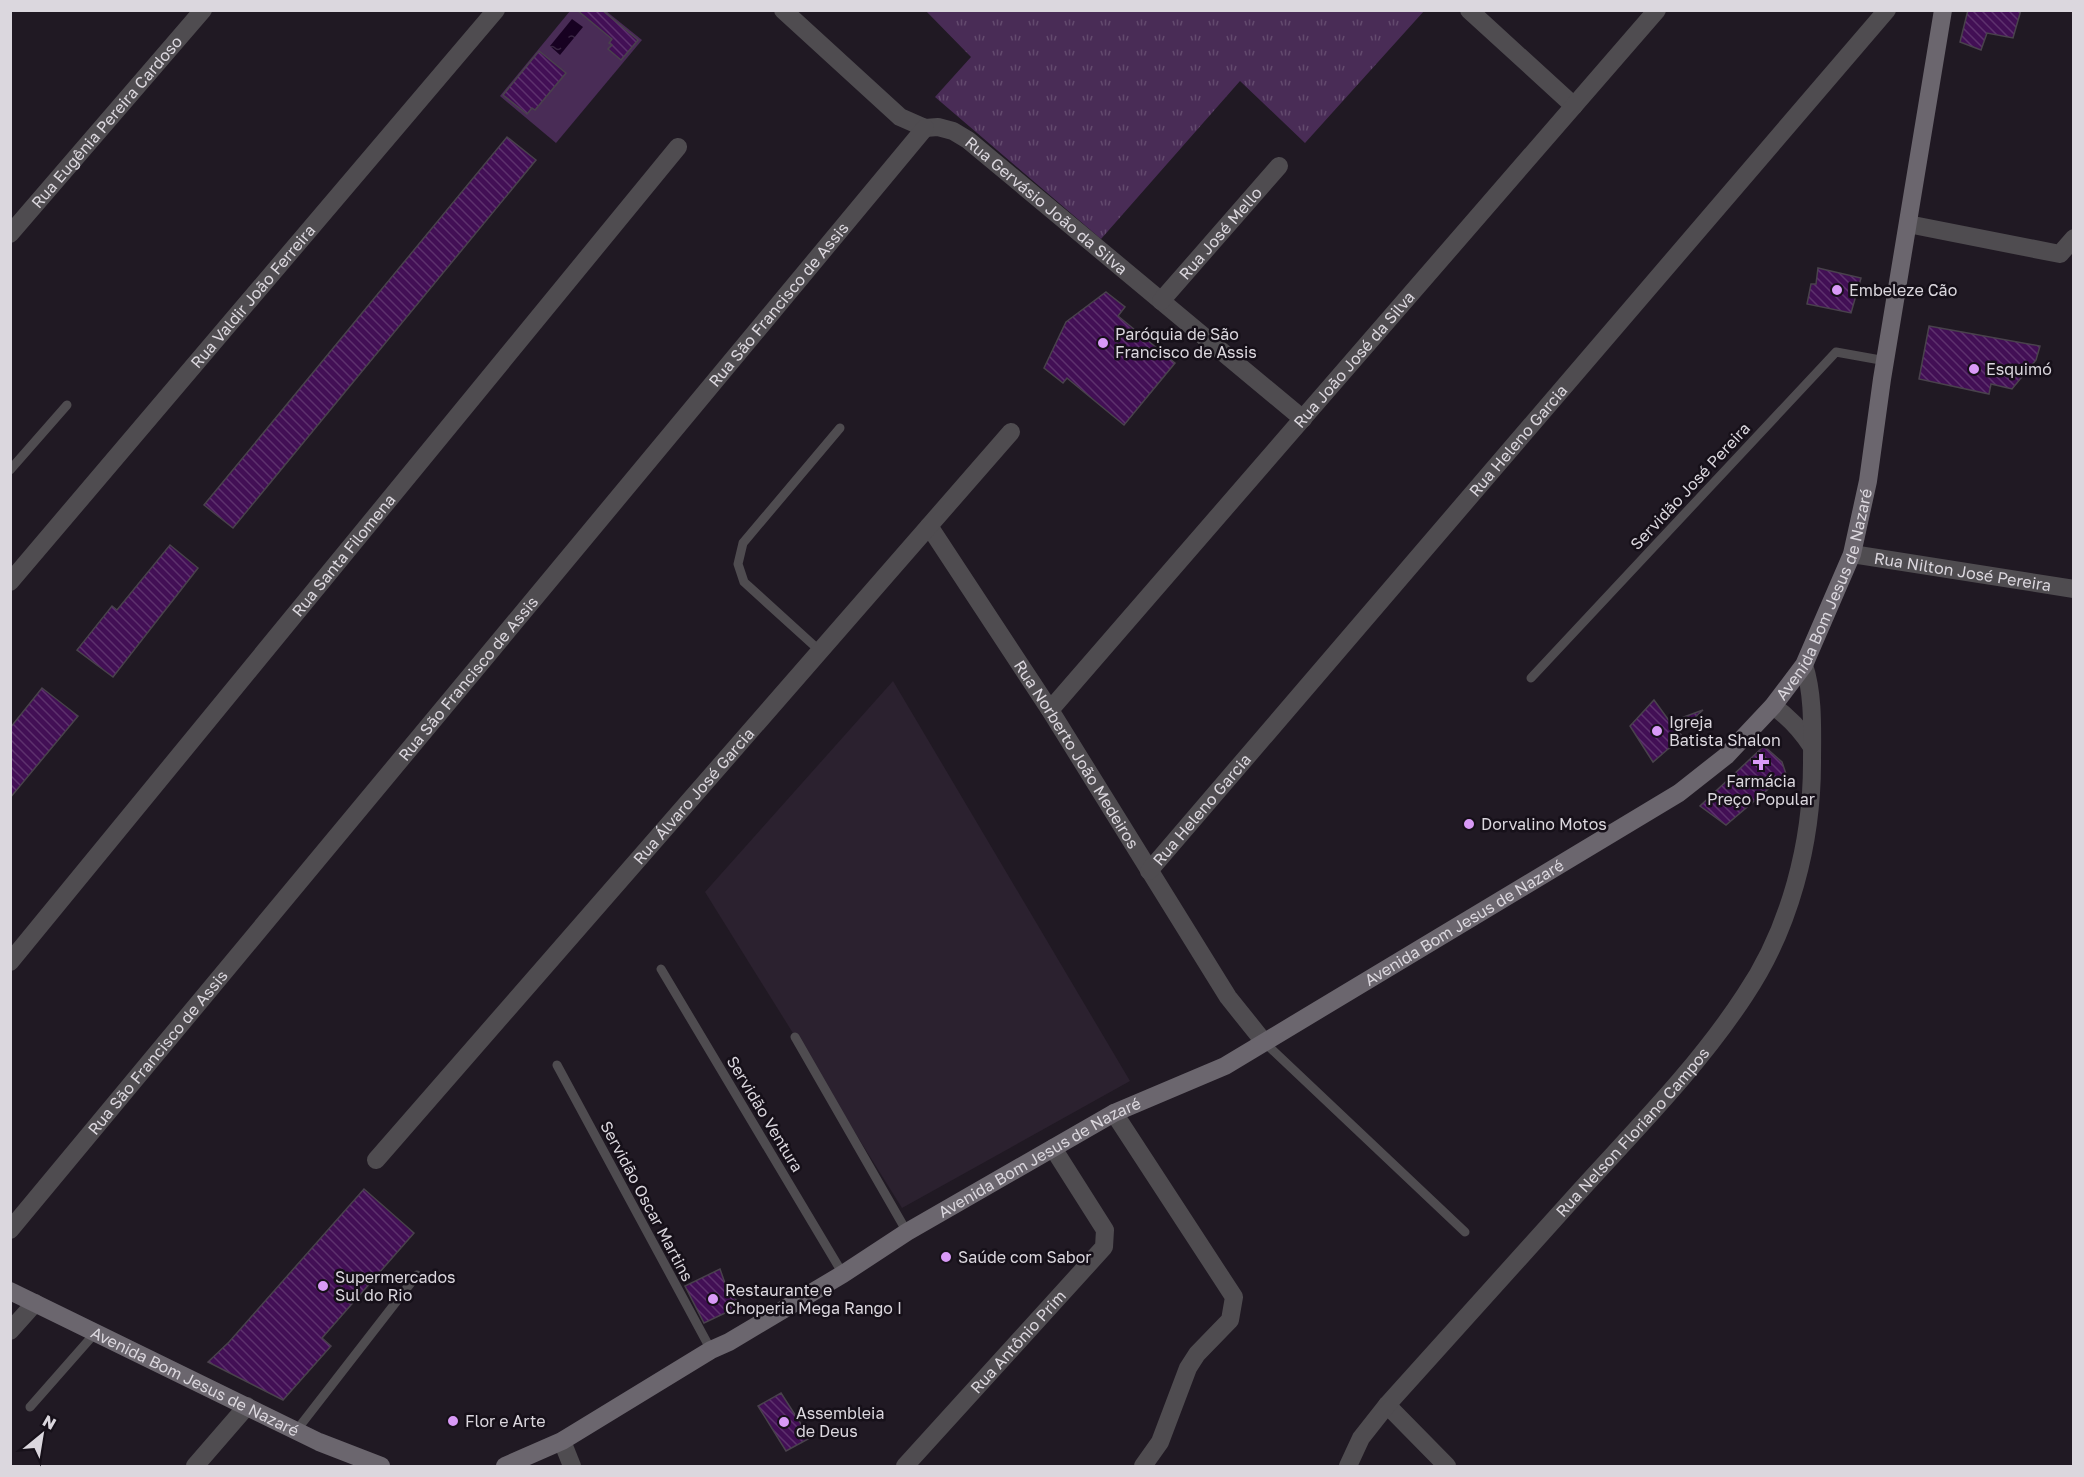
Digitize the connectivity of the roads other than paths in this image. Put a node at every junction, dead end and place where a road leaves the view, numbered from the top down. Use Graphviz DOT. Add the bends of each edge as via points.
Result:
graph roads {
  1 [pos="203,10"];
  2 [pos="496,10"];
  3 [pos="783,10"];
  4 [pos="1469,10"];
  5 [pos="1657,10"];
  6 [pos="1887,10"];
  7 [pos="1943,10"];
  8 [pos="1575,105"];
  9 [pos="925,128"];
  10 [pos="678,147"];
  11 [pos="1279,166"];
  12 [pos="1908,224"];
  13 [pos="10,234"];
  14 [pos="2073,238"];
  15 [pos="1161,300"];
  16 [pos="1886,361"];
  17 [pos="67,405"];
  18 [pos="1303,418"];
  19 [pos="840,428"];
  20 [pos="1011,432"];
  21 [pos="10,470"];
  22 [pos="929,526"];
  23 [pos="1852,554"];
  24 [pos="10,582"];
  25 [pos="2073,589"];
  26 [pos="820,651"];
  27 [pos="1804,664"];
  28 [pos="1531,678"];
  29 [pos="1773,706"];
  30 [pos="1050,710"];
  31 [pos="1812,747"];
  32 [pos="1149,871"];
  33 [pos="10,962"];
  34 [pos="661,969"];
  35 [pos="795,1037"];
  36 [pos="1264,1042"];
  37 [pos="557,1065"];
  38 [pos="1114,1113"];
  39 [pos="1053,1148"];
  40 [pos="376,1160"];
  41 [pos="10,1230"];
  42 [pos="907,1232"];
  43 [pos="1465,1232"];
  44 [pos="843,1274"];
  45 [pos="417,1275"];
  46 [pos="10,1291"];
  47 [pos="35,1303"];
  48 [pos="10,1331"];
  49 [pos="96,1332"];
  50 [pos="711,1350"];
  51 [pos="1387,1405"];
  52 [pos="247,1406"];
  53 [pos="30,1407"];
  54 [pos="296,1431"];
  55 [pos="562,1441"];
  56 [pos="195,1467"];
  57 [pos="381,1467"];
  58 [pos="506,1467"];
  59 [pos="572,1467"];
  60 [pos="904,1467"];
  61 [pos="1143,1467"];
  62 [pos="1348,1467"];
  63 [pos="1447,1467"];
  1 -- 13 [label="street, Rua Eugênia Pereira Cardoso"];
  2 -- 24 [label="street, Rua Valdir João Ferreira"];
  3 -- 9 [label="street, Rua Gervásio João da Silva" via="900,117"];
  4 -- 8 [label="street"];
  5 -- 8 [label="street, Rua João José da Silva"];
  6 -- 32 [label="street, Rua Heleno Garcia"];
  7 -- 12 [label="main road, Avenida Bom Jesus de Nazaré"];
  8 -- 18 [label="street, Rua João José da Silva"];
  9 -- 15 [label="street, Rua Gervásio João da Silva" via="953,131 968,140"];
  9 -- 41 [label="street, Rua São Francisco de Assis"];
  10 -- 33 [label="street, Rua Santa Filomena"];
  11 -- 15 [label="street, Rua José Mello"];
  12 -- 14 [label="street" via="2060,254"];
  12 -- 16 [label="main road, Avenida Bom Jesus de Nazaré"];
  15 -- 18 [label="street, Rua Gervásio João da Silva"];
  16 -- 23 [label="main road, Avenida Bom Jesus de Nazaré" via="1868,481"];
  16 -- 28 [label="lane, Servidão José Pereira" via="1836,352"];
  17 -- 21 [label="lane"];
  18 -- 30 [label="street, Rua João José da Silva"];
  19 -- 26 [label="lane" via="743,543 738,564 744,582"];
  20 -- 22 [label="street, Rua Álvaro José Garcia"];
  22 -- 26 [label="street, Rua Álvaro José Garcia"];
  22 -- 30 [label="street, Rua Norberto João Medeiros"];
  23 -- 25 [label="street, Rua Nilton José Pereira"];
  23 -- 27 [label="main road, Avenida Bom Jesus de Nazaré"];
  26 -- 40 [label="street, Rua Álvaro José Garcia"];
  27 -- 29 [label="main road, Avenida Bom Jesus de Nazaré"];
  27 -- 31 [label="street, Rua Nelson Floriano Campos" via="1810,683"];
  29 -- 31 [label="street" via="1801,730"];
  29 -- 36 [label="main road, Avenida Bom Jesus de Nazaré" via="1726,756 1679,793"];
  30 -- 32 [label="street, Rua Norberto João Medeiros"];
  31 -- 51 [label="street, Rua Nelson Floriano Campos" via="1811,808 1795,889 1747,993 1696,1063"];
  32 -- 36 [label="street, Rua Norberto João Medeiros" via="1228,997"];
  34 -- 44 [label="lane, Servidão Ventura"];
  35 -- 42 [label="lane"];
  36 -- 38 [label="main road, Avenida Bom Jesus de Nazaré" via="1225,1066"];
  36 -- 43 [label="lane"];
  37 -- 50 [label="lane, Servidão Oscar Martins"];
  38 -- 39 [label="main road, Avenida Bom Jesus de Nazaré"];
  38 -- 61 [label="street" via="1234,1298 1230,1320 1188,1368 1160,1442"];
  39 -- 42 [label="main road, Avenida Bom Jesus de Nazaré"];
  39 -- 60 [label="street, Rua Antônio Prim" via="1105,1230 1104,1248"];
  42 -- 44 [label="main road, Avenida Bom Jesus de Nazaré"];
  44 -- 50 [label="main road, Avenida Bom Jesus de Nazaré"];
  45 -- 54 [label="lane"];
  46 -- 47 [label="main road, Avenida Bom Jesus de Nazaré"];
  47 -- 48 [label="street"];
  47 -- 49 [label="main road, Avenida Bom Jesus de Nazaré"];
  49 -- 52 [label="main road, Avenida Bom Jesus de Nazaré"];
  49 -- 53 [label="lane"];
  50 -- 55 [label="main road, Avenida Bom Jesus de Nazaré"];
  51 -- 62 [label="street, Rua Nelson Floriano Campos" via="1361,1438"];
  51 -- 63 [label="street"];
  52 -- 54 [label="main road, Avenida Bom Jesus de Nazaré"];
  52 -- 56 [label="street"];
  54 -- 57 [label="main road, Avenida Bom Jesus de Nazaré"];
  55 -- 58 [label="main road, Avenida Bom Jesus de Nazaré"];
  55 -- 59 [label="street"];
}
